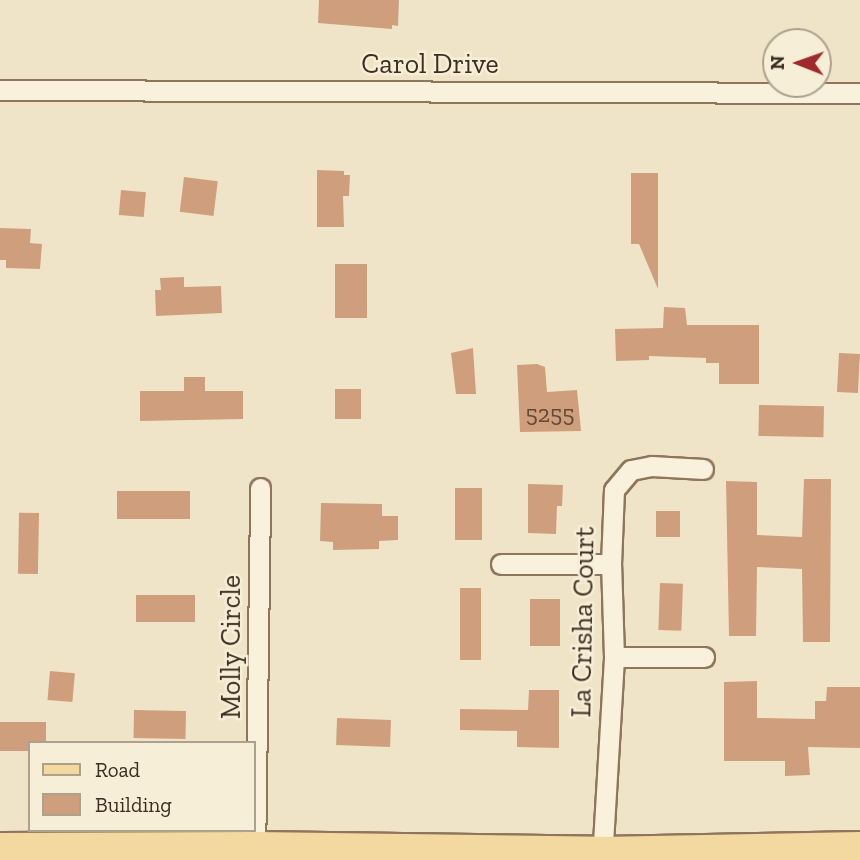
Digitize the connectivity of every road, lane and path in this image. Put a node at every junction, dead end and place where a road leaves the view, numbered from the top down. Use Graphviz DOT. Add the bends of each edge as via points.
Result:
graph roads {
  1 [pos="0,90"];
  2 [pos="860,93"];
  3 [pos="703,469"];
  4 [pos="260,488"];
  5 [pos="501,564"];
  6 [pos="611,564"];
  7 [pos="614,657"];
  8 [pos="704,657"];
  9 [pos="860,848"];
  10 [pos="0,849"];
  11 [pos="256,854"];
  12 [pos="602,857"];
  1 -- 2 [label="street, Carol Drive"];
  3 -- 6 [label="street, La Crisha Court" via="652,467 631,470 621,479 614,490"];
  4 -- 11 [label="street, Molly Circle"];
  5 -- 6 [label="street"];
  6 -- 7 [label="street, La Crisha Court"];
  7 -- 8 [label="street"];
  7 -- 12 [label="street, La Crisha Court"];
  9 -- 12 [label="main road"];
  10 -- 11 [label="main road"];
  11 -- 12 [label="main road"];
}
